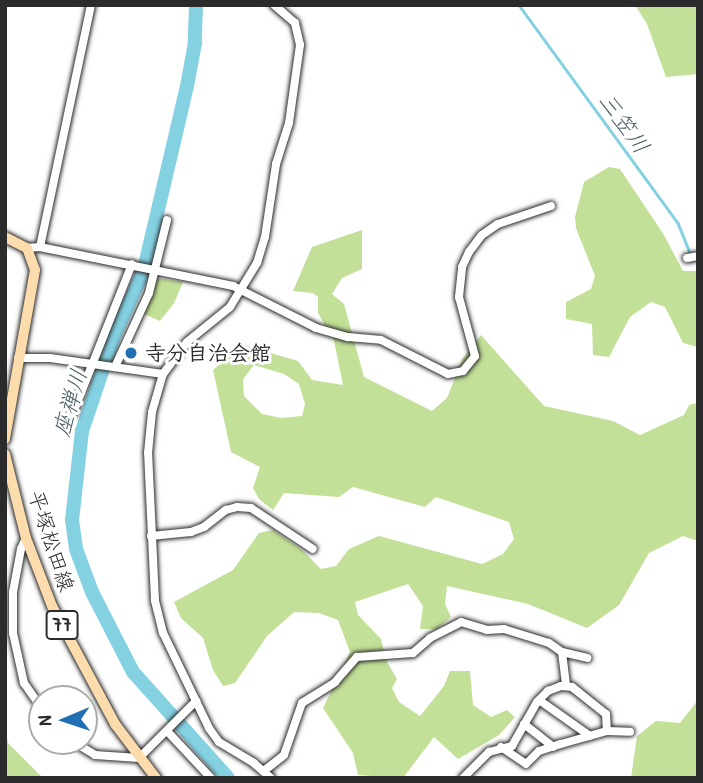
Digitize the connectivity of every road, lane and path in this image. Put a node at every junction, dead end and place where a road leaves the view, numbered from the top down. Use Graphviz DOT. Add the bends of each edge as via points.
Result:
graph roads {
  1 [pos="91,5"];
  2 [pos="274,5"];
  3 [pos="551,206"];
  4 [pos="167,220"];
  5 [pos="5,237"];
  6 [pos="40,247"];
  7 [pos="27,248"];
  8 [pos="698,256"];
  9 [pos="687,258"];
  10 [pos="132,264"];
  11 [pos="154,270"];
  12 [pos="243,289"];
  13 [pos="18,358"];
  14 [pos="91,364"];
  15 [pos="115,367"];
  16 [pos="163,374"];
  17 [pos="73,413"];
  18 [pos="5,439"];
  19 [pos="5,454"];
  20 [pos="151,536"];
  21 [pos="26,538"];
  22 [pos="313,549"];
  23 [pos="562,652"];
  24 [pos="587,658"];
  25 [pos="566,686"];
  26 [pos="28,690"];
  27 [pos="539,700"];
  28 [pos="196,701"];
  29 [pos="524,724"];
  30 [pos="168,730"];
  31 [pos="607,731"];
  32 [pos="630,732"];
  33 [pos="590,736"];
  34 [pos="501,747"];
  35 [pos="553,747"];
  36 [pos="95,755"];
  37 [pos="139,758"];
  38 [pos="265,770"];
  39 [pos="156,778"];
  40 [pos="211,778"];
  41 [pos="271,778"];
  42 [pos="463,778"];
  1 -- 6 [label="street"];
  2 -- 12 [label="street" via="295,23 300,45 265,237"];
  3 -- 12 [label="street" via="498,224 469,252 459,297 475,356 463,371 448,374 381,340 316,328"];
  4 -- 11 [label="street"];
  5 -- 7 [label="main road"];
  6 -- 7 [label="street"];
  6 -- 10 [label="street"];
  7 -- 13 [label="main road" via="35,270"];
  8 -- 9 [label="street"];
  10 -- 11 [label="street"];
  10 -- 14 [label="street"];
  11 -- 12 [label="street"];
  11 -- 15 [label="street" via="149,293"];
  12 -- 16 [label="street" via="230,307 176,354"];
  13 -- 14 [label="street"];
  13 -- 18 [label="main road"];
  14 -- 15 [label="street"];
  14 -- 17 [label="street"];
  15 -- 16 [label="street"];
  16 -- 20 [label="street" via="150,427"];
  19 -- 21 [label="main road, 平塚松田線 / 77"];
  20 -- 22 [label="street" via="191,532 226,510 251,508"];
  20 -- 28 [label="street" via="158,614"];
  21 -- 26 [label="street" via="13,592 13,633"];
  21 -- 37 [label="main road, 平塚松田線 / 77" via="52,606 115,724"];
  23 -- 24 [label="street"];
  23 -- 25 [label="street"];
  23 -- 38 [label="street" via="538,639 461,622 413,653 357,657 335,682 302,703 284,755"];
  25 -- 27 [label="street" via="548,691"];
  25 -- 31 [label="street" via="606,714"];
  27 -- 29 [label="street"];
  27 -- 33 [label="street"];
  28 -- 30 [label="street"];
  28 -- 38 [label="street" via="219,743"];
  29 -- 34 [label="street" via="512,746"];
  29 -- 35 [label="street"];
  30 -- 37 [label="street"];
  30 -- 40 [label="street"];
  31 -- 32 [label="street"];
  31 -- 33 [label="street"];
  33 -- 35 [label="street"];
  34 -- 35 [label="street" via="526,764 539,751"];
  34 -- 42 [label="street" via="489,752"];
  36 -- 37 [label="street"];
  37 -- 39 [label="main road, 平塚松田線 / 77"];
  38 -- 41 [label="street"];
}
